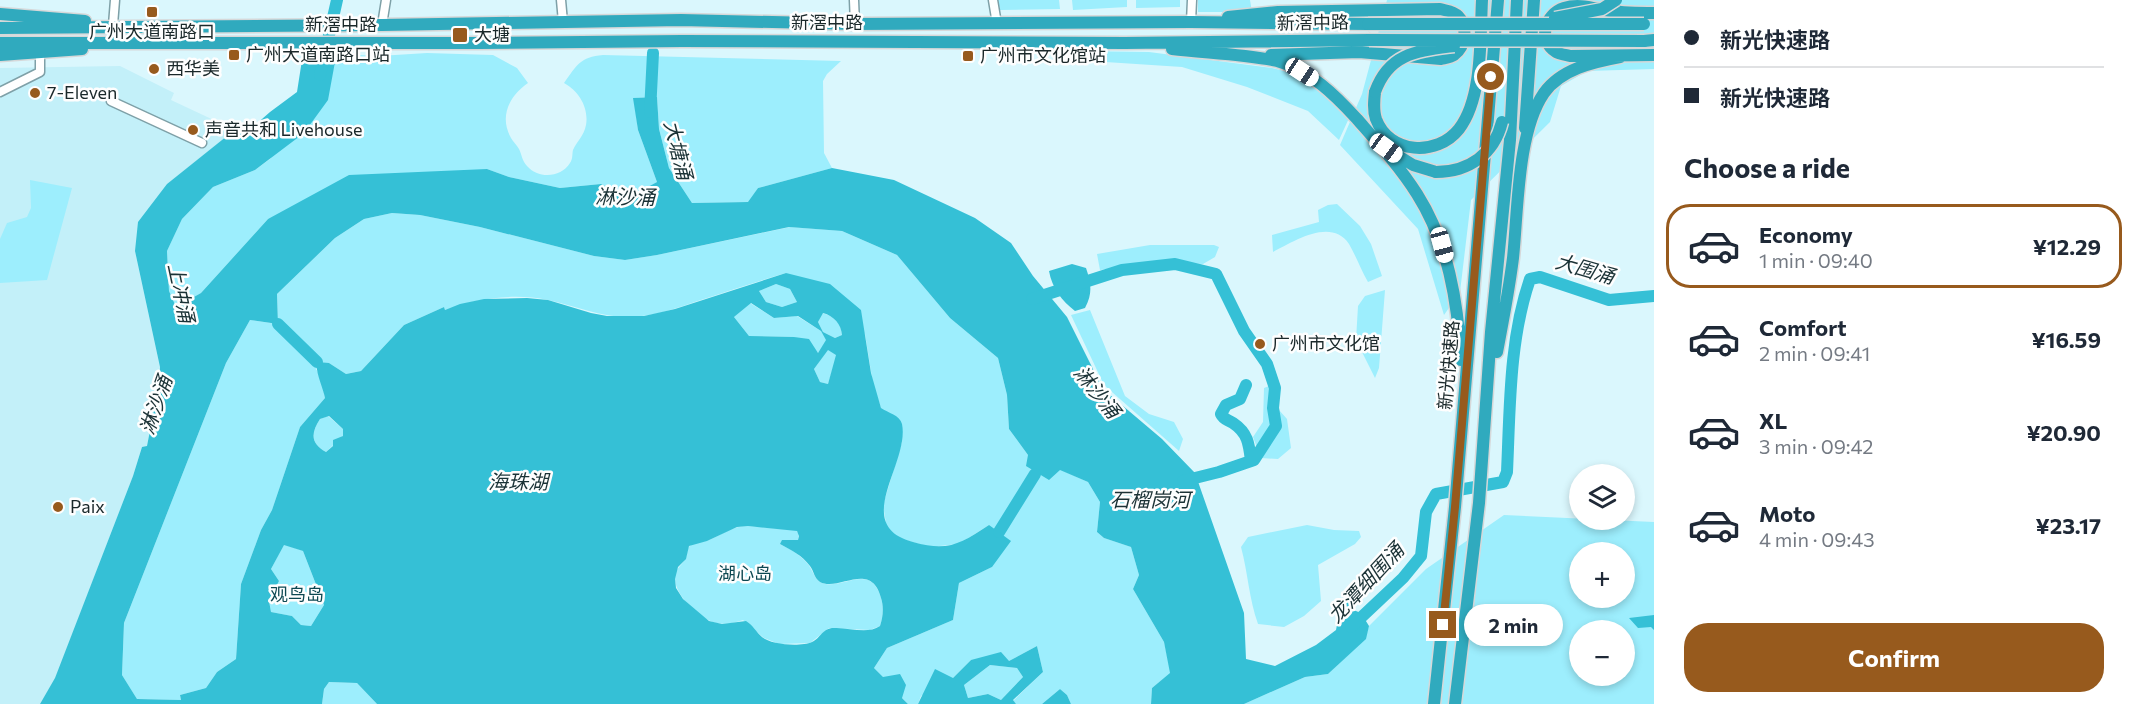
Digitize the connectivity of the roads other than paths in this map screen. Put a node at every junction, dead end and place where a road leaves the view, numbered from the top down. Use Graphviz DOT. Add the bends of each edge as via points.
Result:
graph roads {
  1 [pos="115,0"];
  2 [pos="386,0"];
  3 [pos="561,0"];
  4 [pos="854,0"];
  5 [pos="993,0"];
  6 [pos="1192,0"];
  7 [pos="1430,0"];
  8 [pos="1482,0"];
  9 [pos="1499,0"];
  10 [pos="1517,0"];
  11 [pos="1534,0"];
  12 [pos="1616,0"];
  13 [pos="1308,6"];
  14 [pos="1352,11"];
  15 [pos="1654,13"];
  16 [pos="0,14"];
  17 [pos="563,22"];
  18 [pos="1191,22"];
  19 [pos="113,24"];
  20 [pos="855,24"];
  21 [pos="997,24"];
  22 [pos="1649,24"];
  23 [pos="382,25"];
  24 [pos="134,27"];
  25 [pos="0,28"];
  26 [pos="1504,31"];
  27 [pos="1649,40"];
  28 [pos="0,43"];
  29 [pos="115,43"];
  30 [pos="1125,44"];
  31 [pos="0,49"];
  32 [pos="40,53"];
  33 [pos="1207,53"];
  34 [pos="0,55"];
  35 [pos="1654,55"];
  36 [pos="1620,57"];
  37 [pos="0,92"];
  38 [pos="111,101"];
  39 [pos="1377,141"];
  40 [pos="202,144"];
  41 [pos="1523,154"];
  42 [pos="1463,406"];
  43 [pos="1485,412"];
  44 [pos="1434,701"];
  45 [pos="1455,704"];
  1 -- 19 [label="street"];
  2 -- 23 [label="street"];
  3 -- 17 [label="street"];
  4 -- 20 [label="street"];
  5 -- 21 [label="street"];
  6 -- 18 [label="street"];
  7 -- 14 [label="highway"];
  8 -- 26 [label="highway, bridge" via="1479,63 1464,121 1449,139 1438,145 1400,145 1391,139 1376,120 1374,106 1375,92 1386,69 1408,56 1432,49"];
  9 -- 26 [label="highway"];
  10 -- 26 [label="highway"];
  11 -- 41 [label="highway"];
  12 -- 26 [label="highway, bridge" via="1602,9"];
  13 -- 14 [label="highway"];
  13 -- 18 [label="highway"];
  14 -- 33 [label="highway" via="1451,11 1463,24 1463,42 1453,56 1441,59 1359,52 1301,56"];
  15 -- 36 [label="highway" via="1562,8 1550,17 1544,29 1547,42 1556,52"];
  16 -- 19 [label="highway"];
  17 -- 20 [label="highway, 新滘中路"];
  17 -- 23 [label="highway, 新滘中路"];
  18 -- 21 [label="highway, 新滘中路"];
  18 -- 26 [label="highway, 新滘中路, bridge" via="1368,24"];
  19 -- 24 [label="highway"];
  20 -- 21 [label="highway, 新滘中路"];
  22 -- 26 [label="highway, 新滘中路, bridge"];
  23 -- 24 [label="highway, 新滘中路"];
  24 -- 25 [label="highway, 新滘中路"];
  26 -- 27 [label="highway, 新滘中路, bridge"];
  26 -- 30 [label="highway, 新滘中路, bridge" via="1369,40"];
  26 -- 39 [label="highway, bridge" via="1502,122 1496,140 1480,158 1461,170 1436,172 1413,165"];
  26 -- 42 [label="highway, 新光快速路"];
  26 -- 43 [label="highway" via="1510,140"];
  28 -- 29 [label="highway, 新滘中路"];
  29 -- 30 [label="highway, 新滘中路" via="682,40"];
  29 -- 31 [label="highway"];
  29 -- 32 [label="highway"];
  30 -- 33 [label="highway"];
  32 -- 34 [label="highway"];
  32 -- 37 [label="street" via="40,72"];
  33 -- 39 [label="highway" via="1277,61 1302,72 1324,86"];
  35 -- 36 [label="highway"];
  36 -- 41 [label="highway" via="1591,63 1556,81 1544,94 1530,123"];
  38 -- 40 [label="street"];
  39 -- 42 [label="highway" via="1416,193 1442,245 1460,333"];
  41 -- 43 [label="highway" via="1510,281"];
  42 -- 44 [label="highway, 新光快速路"];
  43 -- 45 [label="highway" via="1479,503"];
}
